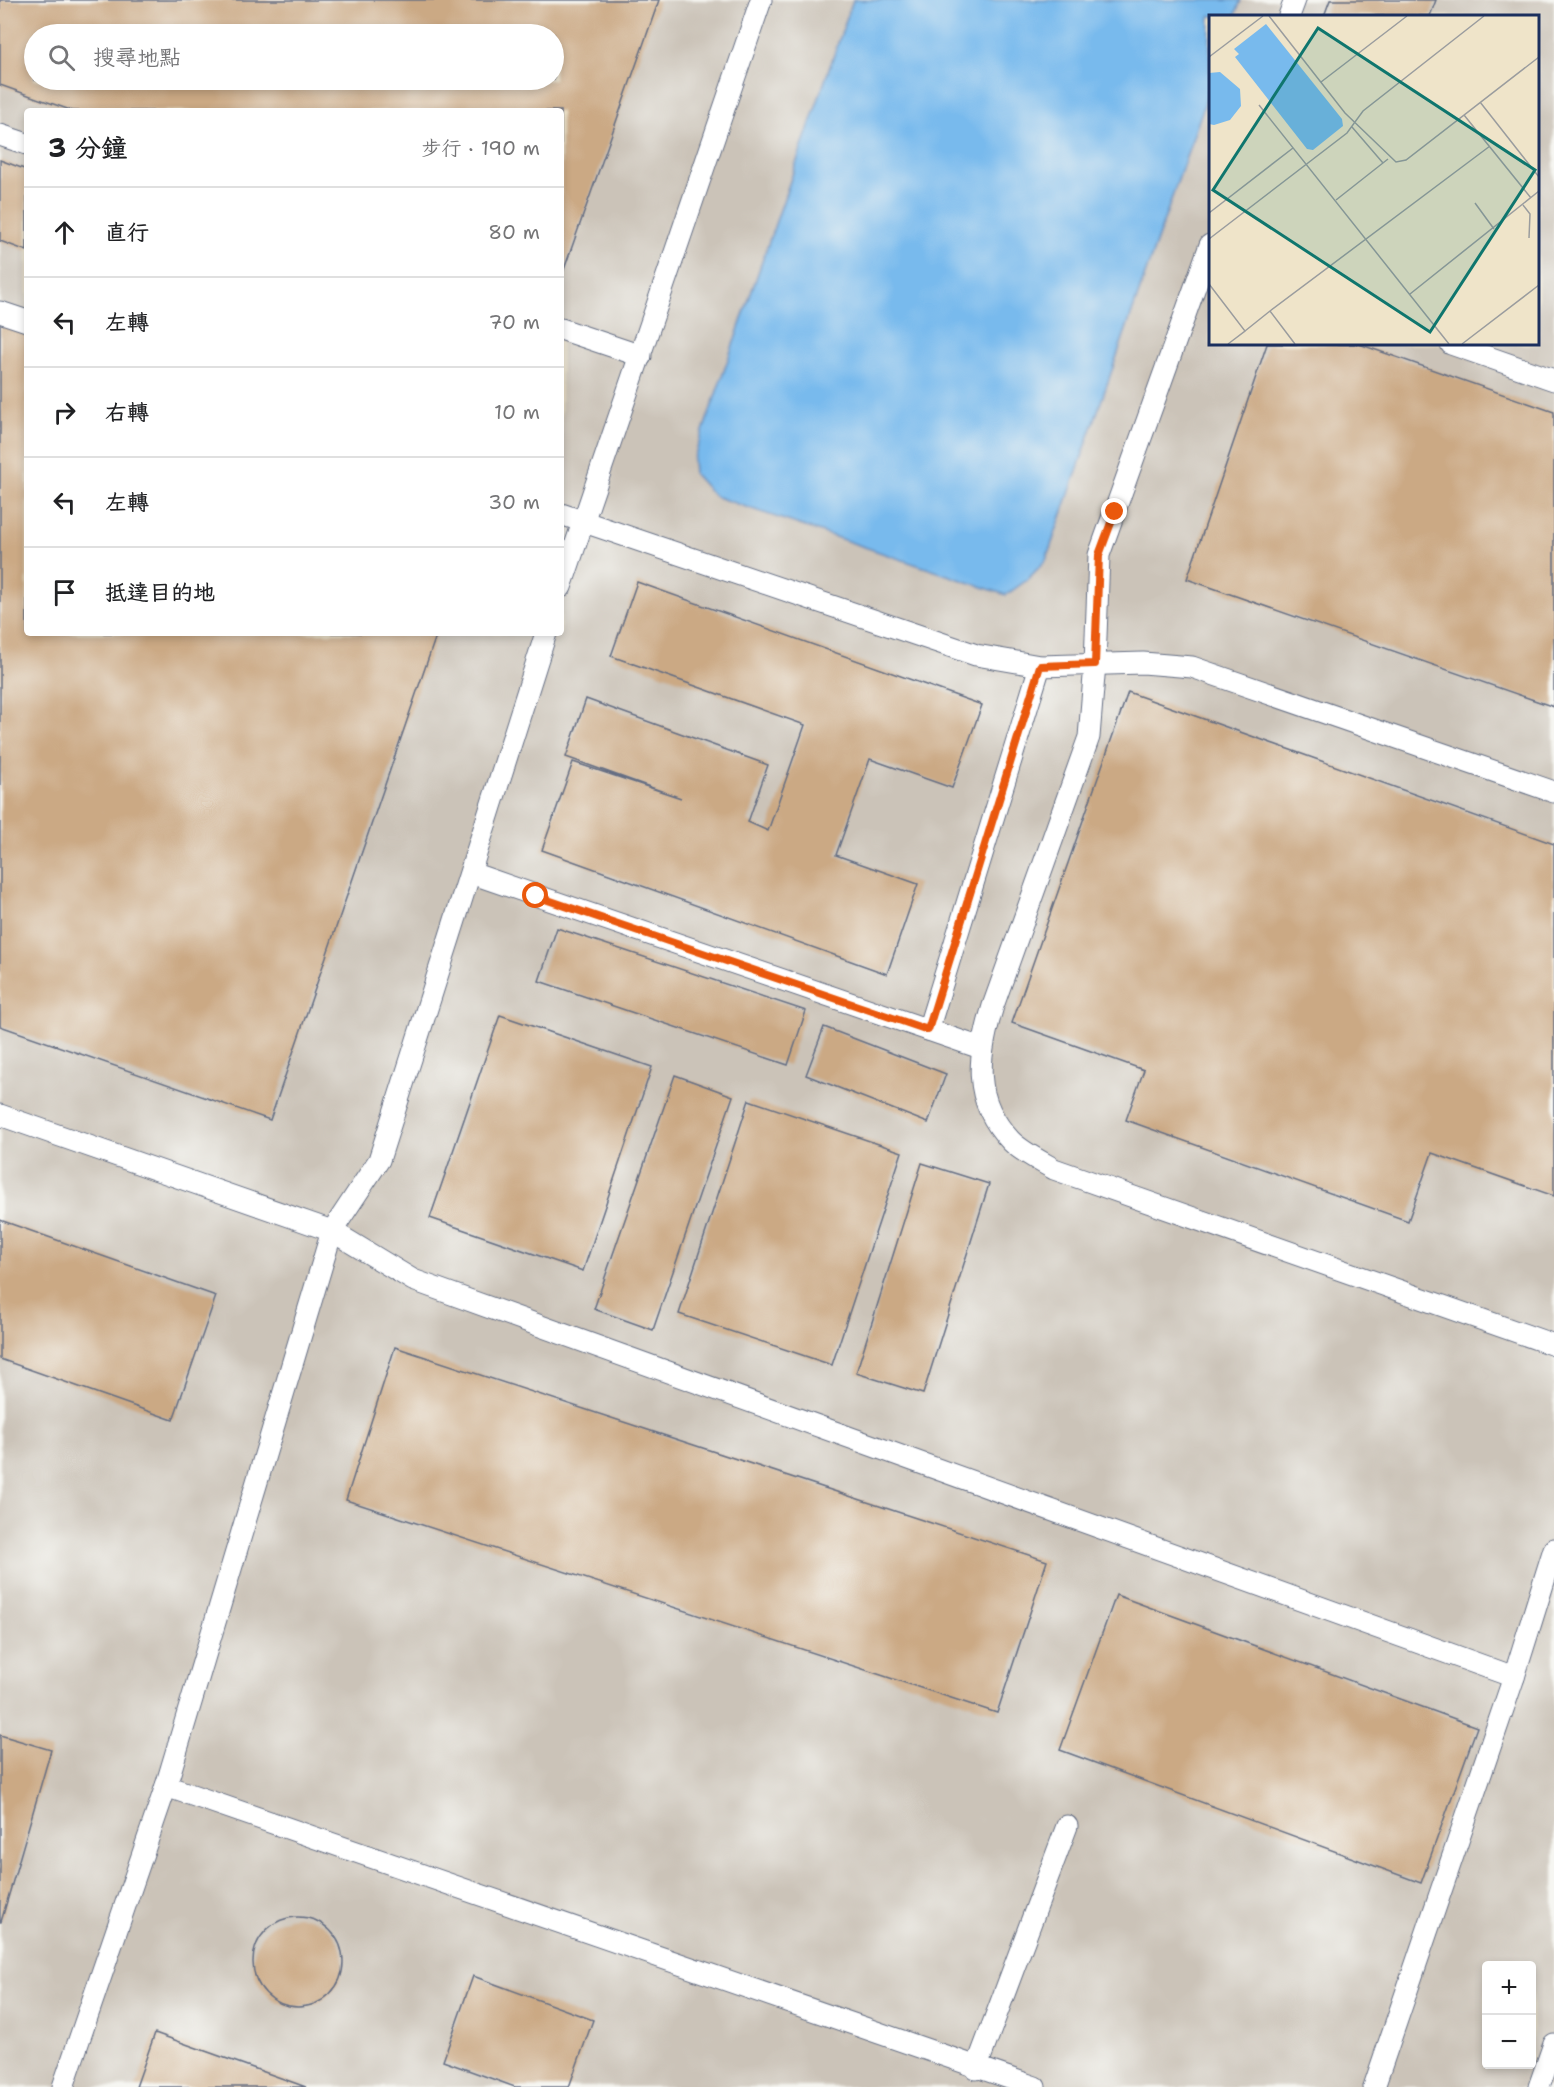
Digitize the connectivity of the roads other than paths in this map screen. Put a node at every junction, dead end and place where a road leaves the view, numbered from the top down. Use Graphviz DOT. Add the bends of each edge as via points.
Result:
graph roads {
  1 [pos="760,0"];
  2 [pos="1295,0"];
  3 [pos="1289,15"];
  4 [pos="0,135"];
  5 [pos="24,143"];
  6 [pos="1209,253"];
  7 [pos="0,312"];
  8 [pos="24,320"];
  9 [pos="564,330"];
  10 [pos="1454,345"];
  11 [pos="641,356"];
  12 [pos="1554,380"];
  13 [pos="564,515"];
  14 [pos="582,521"];
  15 [pos="564,578"];
  16 [pos="545,636"];
  17 [pos="1095,664"];
  18 [pos="1040,666"];
  19 [pos="1554,792"];
  20 [pos="471,873"];
  21 [pos="928,1030"];
  22 [pos="981,1048"];
  23 [pos="0,1115"];
  24 [pos="332,1231"];
  25 [pos="1554,1345"];
  26 [pos="1554,1549"];
  27 [pos="1514,1677"];
  28 [pos="166,1786"];
  29 [pos="1067,1826"];
  30 [pos="1554,2044"];
  31 [pos="976,2068"];
  32 [pos="63,2087"];
  33 [pos="1035,2087"];
  34 [pos="1374,2087"];
  35 [pos="1539,2087"];
  1 -- 11 [label="lane"];
  2 -- 3 [label="lane"];
  4 -- 5 [label="lane"];
  6 -- 17 [label="lane" via="1099,555"];
  7 -- 8 [label="lane"];
  9 -- 11 [label="lane"];
  10 -- 12 [label="lane"];
  11 -- 14 [label="lane"];
  13 -- 14 [label="lane"];
  14 -- 15 [label="lane"];
  14 -- 18 [label="lane" via="976,655"];
  16 -- 20 [label="lane"];
  17 -- 18 [label="lane"];
  17 -- 19 [label="lane" via="1192,667"];
  17 -- 22 [label="lane" via="1089,737"];
  18 -- 21 [label="lane"];
  20 -- 21 [label="lane"];
  20 -- 24 [label="lane" via="379,1160"];
  21 -- 22 [label="lane"];
  22 -- 25 [label="lane" via="981,1082 992,1114 1012,1142 1054,1169"];
  23 -- 24 [label="lane"];
  24 -- 27 [label="lane" via="413,1280"];
  24 -- 28 [label="lane"];
  26 -- 27 [label="lane"];
  27 -- 34 [label="lane"];
  28 -- 31 [label="lane"];
  28 -- 32 [label="lane"];
  29 -- 31 [label="lane"];
  30 -- 35 [label="lane"];
  31 -- 33 [label="lane"];
}
